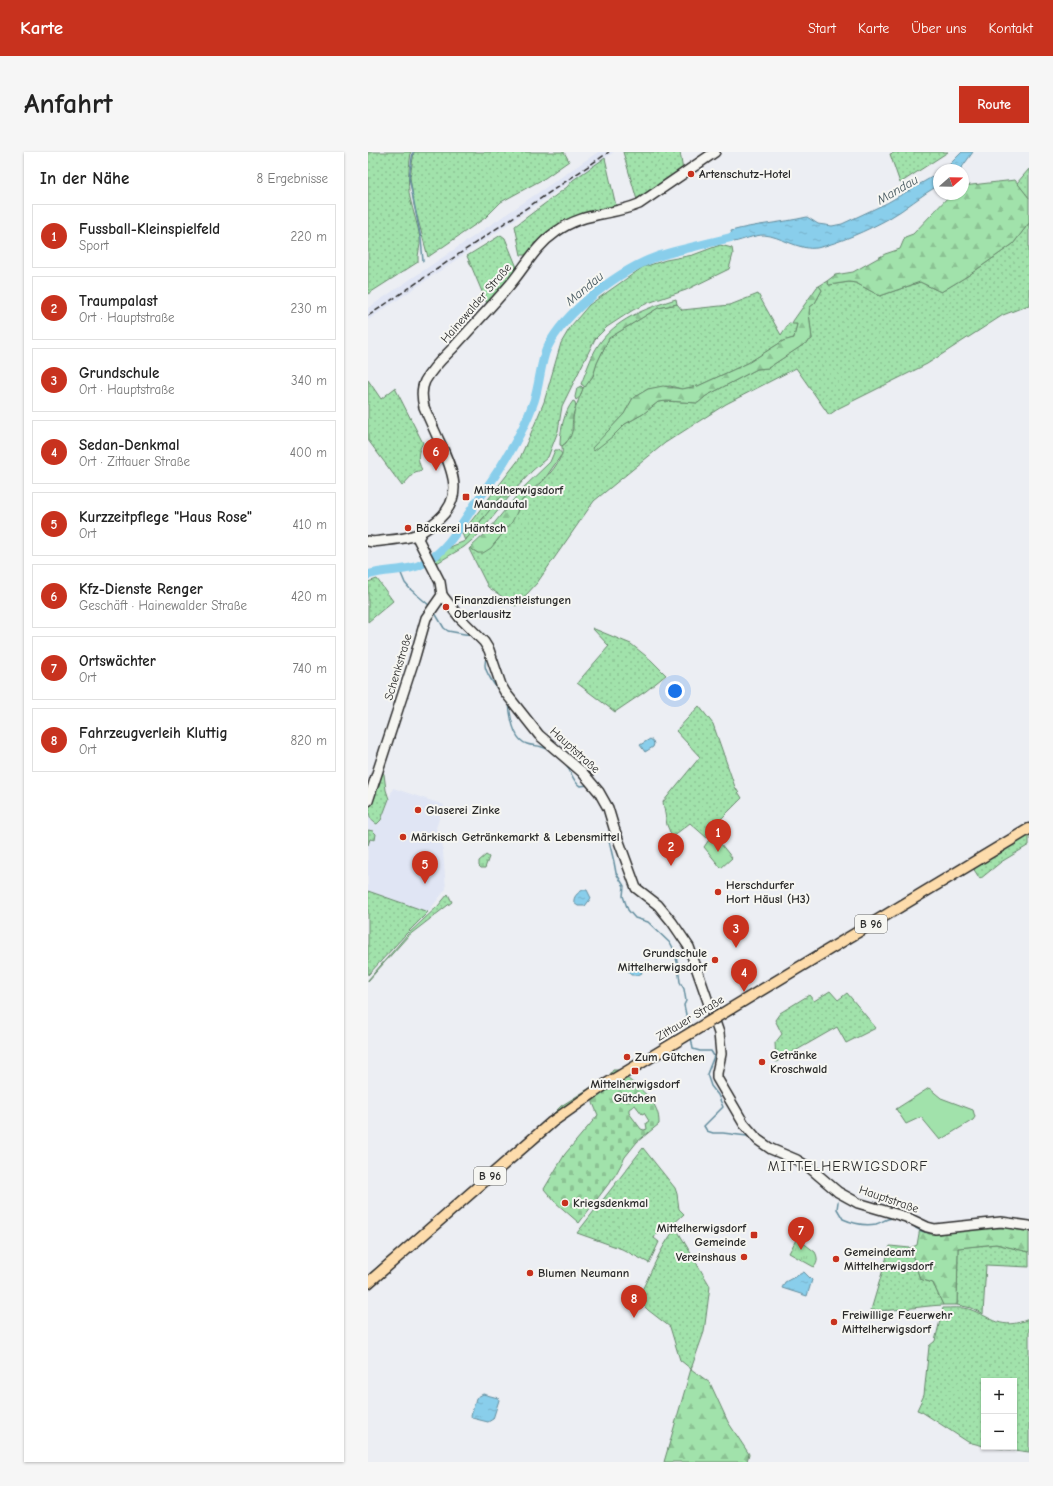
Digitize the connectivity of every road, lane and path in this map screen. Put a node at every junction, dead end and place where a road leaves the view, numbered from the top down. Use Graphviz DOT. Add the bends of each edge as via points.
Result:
graph roads {
  1 [pos="715,152"];
  2 [pos="420,537"];
  3 [pos="368,541"];
  4 [pos="442,595"];
  5 [pos="368,801"];
  6 [pos="1029,829"];
  7 [pos="1029,1226"];
  8 [pos="368,1284"];
  1 -- 2 [label="street, Hainewalder Straße" via="639,204 583,218 550,236 534,252 509,287 431,372 423,387 423,403 452,469 454,487 447,511"];
  2 -- 3 [label="street"];
  2 -- 4 [label="street" via="440,582"];
  4 -- 5 [label="street, Schenkstraße" via="426,618"];
  4 -- 7 [label="street, Hauptstraße" via="484,642 504,692 539,735 582,772 605,801 636,888 658,905 689,948 719,1033 721,1054 717,1078 748,1130 767,1146 810,1168 844,1196 868,1207 906,1217 931,1229 1001,1222"];
  6 -- 8 [label="main road, Zittauer Straße / B 96, bridge" via="569,1109"];
}
